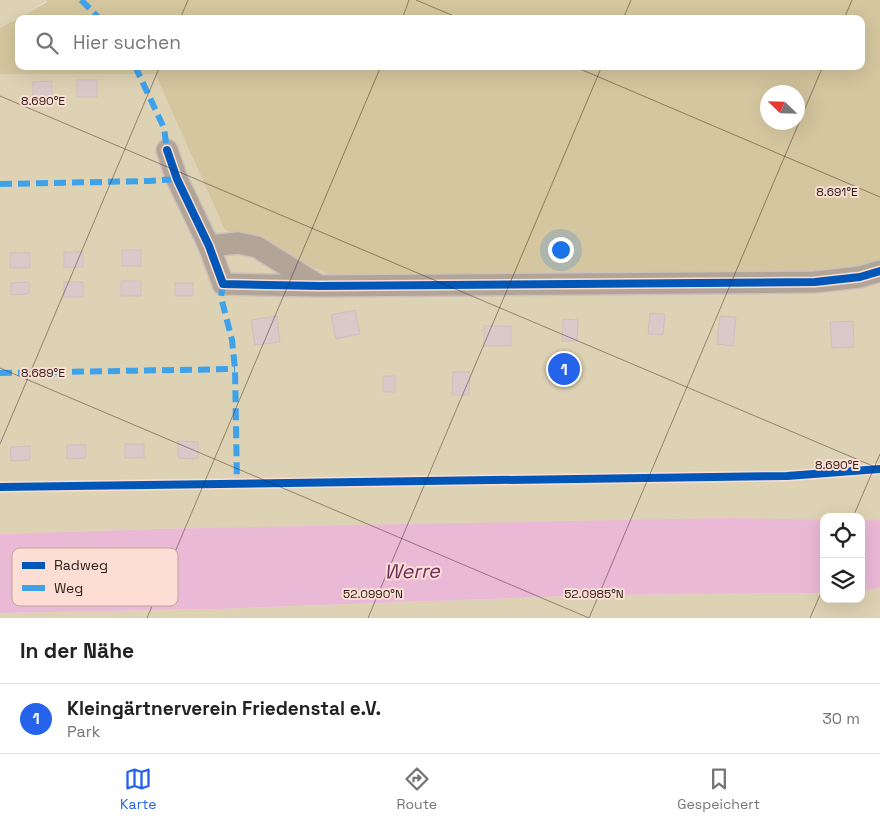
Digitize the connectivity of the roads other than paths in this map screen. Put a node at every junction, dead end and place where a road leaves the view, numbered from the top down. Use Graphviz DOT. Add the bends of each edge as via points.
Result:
graph roads {
  1 [pos="167,150"];
  2 [pos="209,246"];
  3 [pos="880,271"];
  4 [pos="320,286"];
  1 -- 2 [label="street"];
  2 -- 4 [label="street" via="238,243 257,248"];
  2 -- 4 [label="street" via="222,284"];
  3 -- 4 [label="street" via="860,277 815,282"];
}
